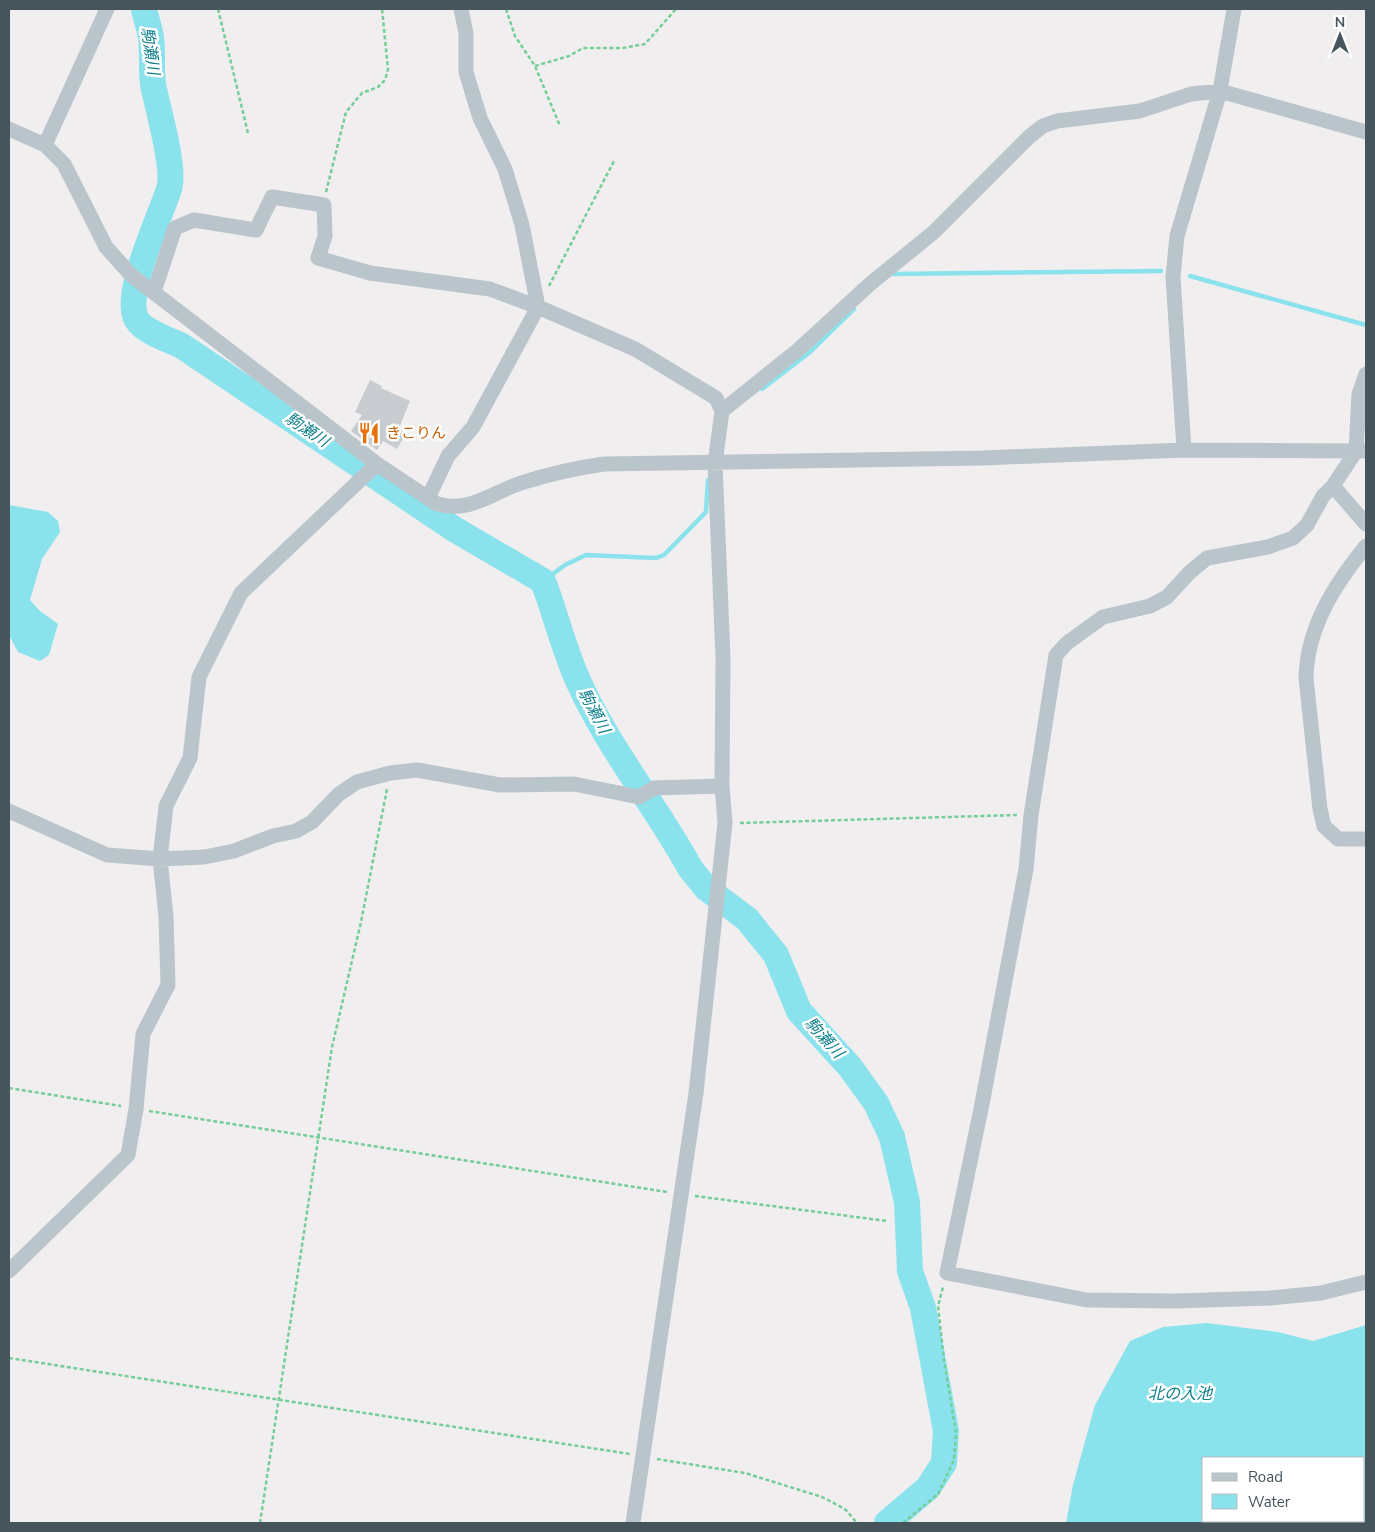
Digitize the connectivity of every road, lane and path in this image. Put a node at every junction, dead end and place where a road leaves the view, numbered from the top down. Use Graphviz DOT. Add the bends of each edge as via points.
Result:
graph roads {
  1 [pos="107,9"];
  2 [pos="218,9"];
  3 [pos="382,9"];
  4 [pos="461,9"];
  5 [pos="506,9"];
  6 [pos="676,9"];
  7 [pos="1234,9"];
  8 [pos="535,66"];
  9 [pos="1220,91"];
  10 [pos="560,126"];
  11 [pos="9,129"];
  12 [pos="1366,132"];
  13 [pos="248,133"];
  14 [pos="45,145"];
  15 [pos="614,161"];
  16 [pos="324,205"];
  17 [pos="151,290"];
  18 [pos="538,307"];
  19 [pos="1366,374"];
  20 [pos="722,411"];
  21 [pos="1184,450"];
  22 [pos="1361,451"];
  23 [pos="715,463"];
  24 [pos="377,464"];
  25 [pos="1333,486"];
  26 [pos="428,498"];
  27 [pos="1366,524"];
  28 [pos="1366,546"];
  29 [pos="390,773"];
  30 [pos="722,786"];
  31 [pos="9,811"];
  32 [pos="1031,815"];
  33 [pos="725,823"];
  34 [pos="1364,839"];
  35 [pos="160,859"];
  36 [pos="9,1088"];
  37 [pos="136,1109"];
  38 [pos="320,1137"];
  39 [pos="681,1195"];
  40 [pos="887,1222"];
  41 [pos="9,1271"];
  42 [pos="947,1273"];
  43 [pos="1366,1282"];
  44 [pos="9,1358"];
  45 [pos="279,1398"];
  46 [pos="642,1456"];
  47 [pos="260,1523"];
  48 [pos="633,1523"];
  49 [pos="857,1523"];
  50 [pos="903,1523"];
  1 -- 14 [label="street"];
  2 -- 13 [label="path"];
  3 -- 16 [label="path" via="388,69 378,87 362,93 346,112"];
  4 -- 18 [label="street" via="466,33 466,72 480,118 505,169 522,225"];
  5 -- 8 [label="path" via="515,36"];
  6 -- 8 [label="path" via="645,44 623,48 583,48 569,56"];
  7 -- 9 [label="street"];
  8 -- 10 [label="path"];
  9 -- 12 [label="street"];
  9 -- 20 [label="street" via="1191,94 1140,111 1057,121 1043,126 934,232"];
  9 -- 21 [label="street" via="1177,236 1173,277"];
  11 -- 14 [label="street"];
  14 -- 17 [label="street" via="68,171 106,247 131,275"];
  15 -- 18 [label="path"];
  16 -- 17 [label="street" via="272,197 256,230 194,220 175,228"];
  16 -- 18 [label="street" via="325,236 318,258 370,273 490,289"];
  17 -- 24 [label="street"];
  18 -- 20 [label="street" via="635,349 716,398"];
  18 -- 26 [label="street" via="473,427 448,456"];
  19 -- 22 [label="street" via="1360,387"];
  20 -- 23 [label="street"];
  21 -- 22 [label="street"];
  21 -- 23 [label="street"];
  22 -- 25 [label="street"];
  23 -- 26 [label="street" via="604,464 560,470 466,507 449,507"];
  23 -- 30 [label="street" via="723,658"];
  24 -- 26 [label="street"];
  24 -- 35 [label="street" via="241,593 199,677 190,758 166,806"];
  25 -- 27 [label="street"];
  25 -- 32 [label="street" via="1294,538 1268,547 1207,558 1167,597 1150,606 1103,617 1067,643 1056,655"];
  28 -- 34 [label="street" via="1332,592 1313,632 1306,657 1324,826 1338,839"];
  29 -- 30 [label="street" via="417,770 500,785 574,784 646,793"];
  29 -- 35 [label="street" via="357,782 296,832 212,856"];
  29 -- 38 [label="path" via="332,1047"];
  30 -- 33 [label="street"];
  31 -- 35 [label="street" via="108,856"];
  32 -- 33 [label="path"];
  32 -- 42 [label="street" via="1024,879"];
  33 -- 39 [label="street" via="696,1093"];
  35 -- 37 [label="street" via="168,985 143,1034"];
  36 -- 37 [label="path"];
  37 -- 38 [label="path"];
  37 -- 41 [label="street" via="128,1155"];
  38 -- 39 [label="path"];
  38 -- 45 [label="path"];
  39 -- 40 [label="path"];
  39 -- 46 [label="street"];
  42 -- 43 [label="street" via="1087,1300 1270,1298 1321,1293"];
  42 -- 50 [label="path" via="938,1306 956,1432 954,1460 938,1494"];
  44 -- 45 [label="path"];
  45 -- 46 [label="path"];
  45 -- 47 [label="path"];
  46 -- 48 [label="street"];
  46 -- 49 [label="path" via="746,1473 822,1497 845,1509"];
}
